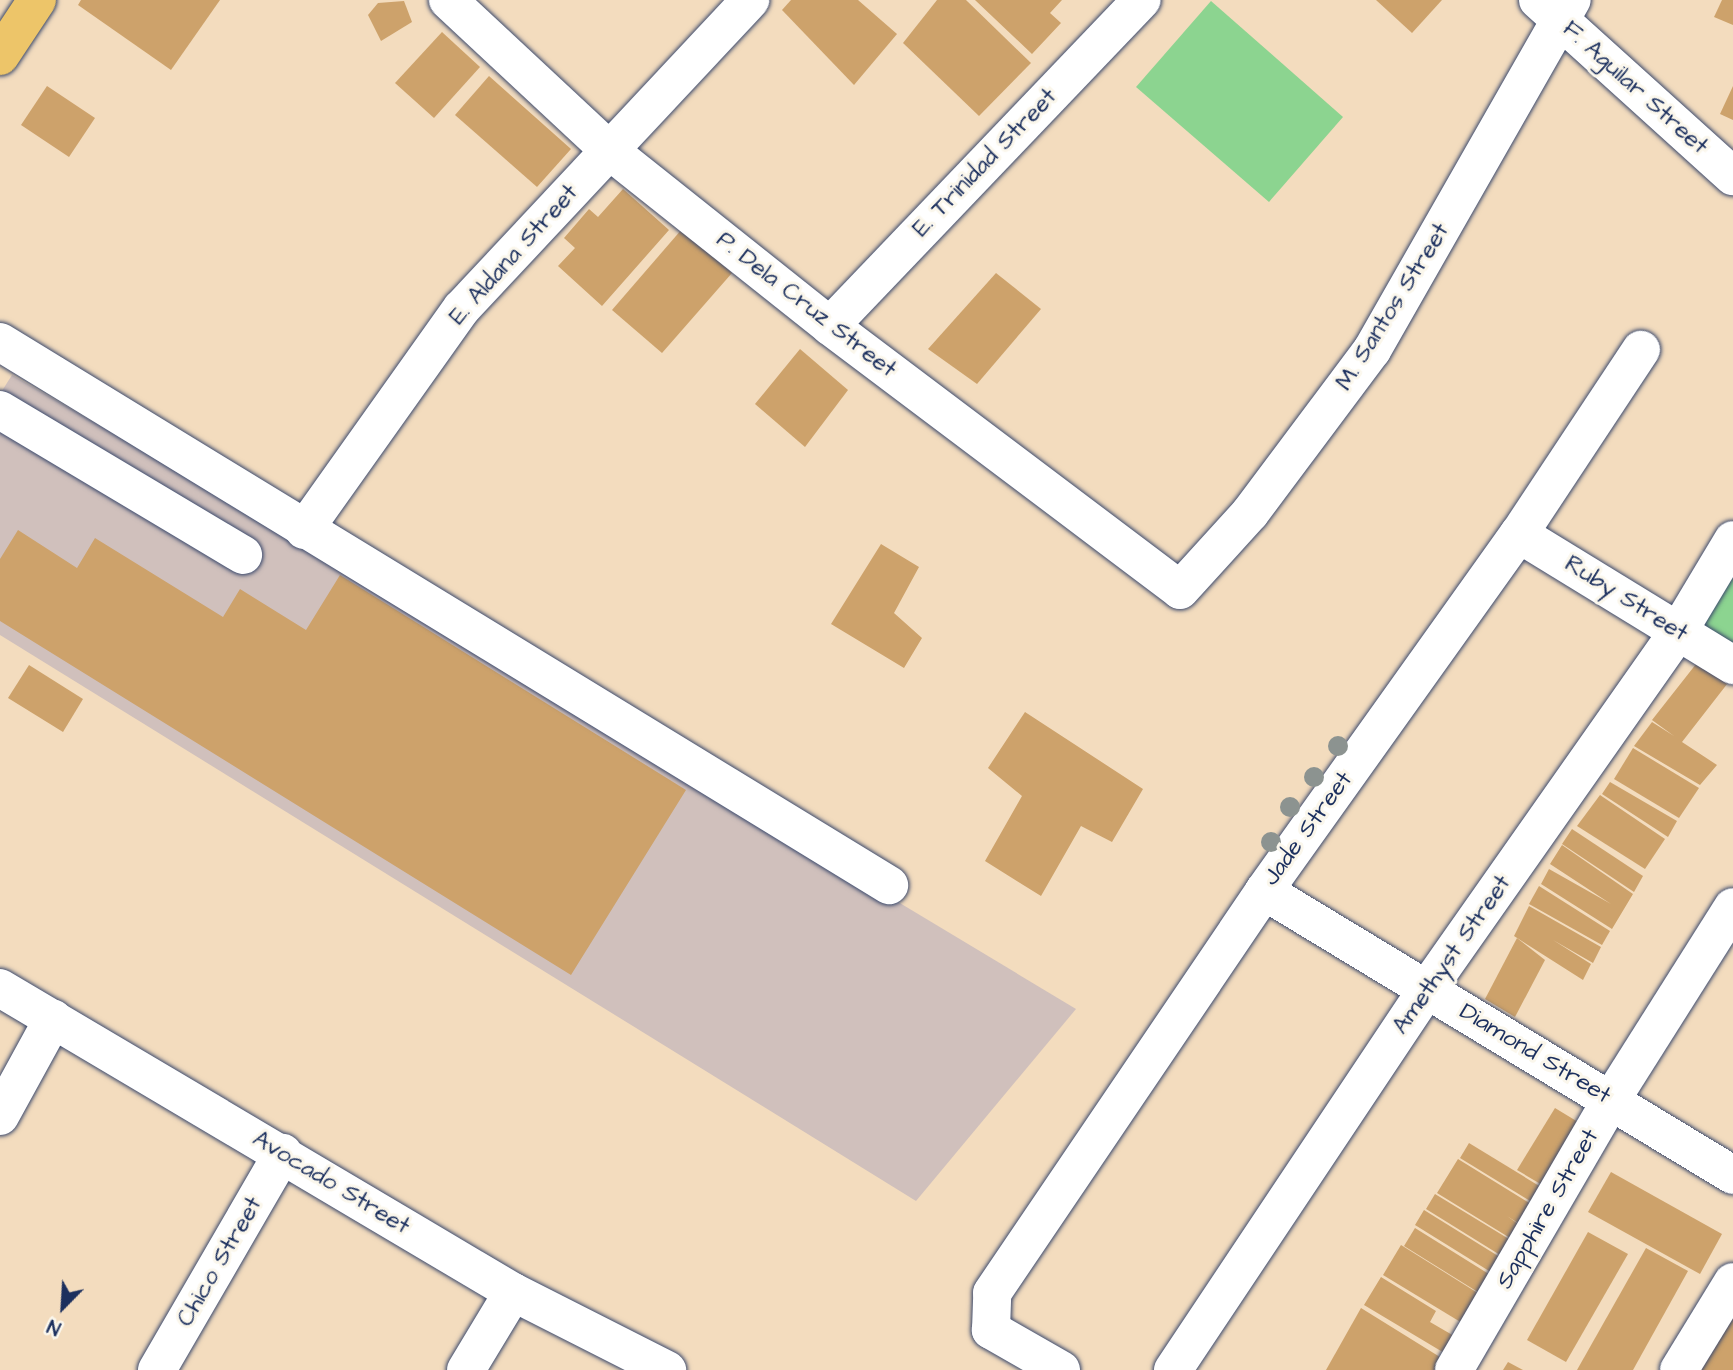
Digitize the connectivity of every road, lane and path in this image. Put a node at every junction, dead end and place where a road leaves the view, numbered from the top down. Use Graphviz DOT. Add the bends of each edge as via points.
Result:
graph roads {
  1 [pos="448,0"];
  2 [pos="750,0"];
  3 [pos="1141,0"];
  4 [pos="25,5"];
  5 [pos="1557,8"];
  6 [pos="0,56"];
  7 [pos="610,151"];
  8 [pos="1733,176"];
  9 [pos="830,326"];
  10 [pos="0,342"];
  11 [pos="1641,350"];
  12 [pos="0,410"];
  13 [pos="304,530"];
  14 [pos="1519,534"];
  15 [pos="1733,540"];
  16 [pos="243,555"];
  17 [pos="1180,590"];
  18 [pos="1678,632"];
  19 [pos="1733,665"];
  20 [pos="889,885"];
  21 [pos="1264,891"];
  22 [pos="1733,907"];
  23 [pos="0,988"];
  24 [pos="1427,989"];
  25 [pos="53,1019"];
  26 [pos="1611,1100"];
  27 [pos="0,1116"];
  28 [pos="283,1153"];
  29 [pos="1733,1175"];
  30 [pos="1733,1282"];
  31 [pos="513,1292"];
  32 [pos="157,1370"];
  33 [pos="466,1370"];
  34 [pos="667,1370"];
  35 [pos="1061,1370"];
  36 [pos="1173,1370"];
  37 [pos="1454,1370"];
  38 [pos="1679,1370"];
  1 -- 7 [label="street, P. Dela Cruz Street"];
  2 -- 7 [label="street, E. Aldana Street"];
  3 -- 9 [label="street, E. Trinidad Street"];
  4 -- 6 [label="main road"];
  5 -- 8 [label="street, F. Aguilar Street"];
  5 -- 17 [label="street, M. Santos Street" via="1372,350 1250,513"];
  7 -- 9 [label="street, P. Dela Cruz Street"];
  7 -- 13 [label="street, E. Aldana Street" via="462,308"];
  9 -- 17 [label="street, P. Dela Cruz Street"];
  10 -- 13 [label="street" via="117,410"];
  11 -- 14 [label="street, Jade Street"];
  12 -- 16 [label="street"];
  13 -- 20 [label="street"];
  14 -- 18 [label="street, Ruby Street"];
  14 -- 21 [label="street, Jade Street"];
  15 -- 18 [label="street, Amethyst Street"];
  18 -- 19 [label="street, Ruby Street"];
  18 -- 24 [label="street, Amethyst Street"];
  21 -- 24 [label="street, Diamond Street"];
  21 -- 35 [label="street, Jade Street" via="992,1293 991,1330"];
  22 -- 26 [label="street, Sapphire Street"];
  23 -- 25 [label="street, Avocado Street"];
  24 -- 26 [label="street, Diamond Street"];
  24 -- 36 [label="street, Amethyst Street"];
  25 -- 27 [label="street"];
  25 -- 28 [label="street, Avocado Street"];
  26 -- 29 [label="street, Diamond Street"];
  26 -- 37 [label="street, Sapphire Street"];
  28 -- 31 [label="street, Avocado Street"];
  28 -- 32 [label="street, Chico Street"];
  30 -- 38 [label="street"];
  31 -- 33 [label="street"];
  31 -- 34 [label="street, Avocado Street"];
}
